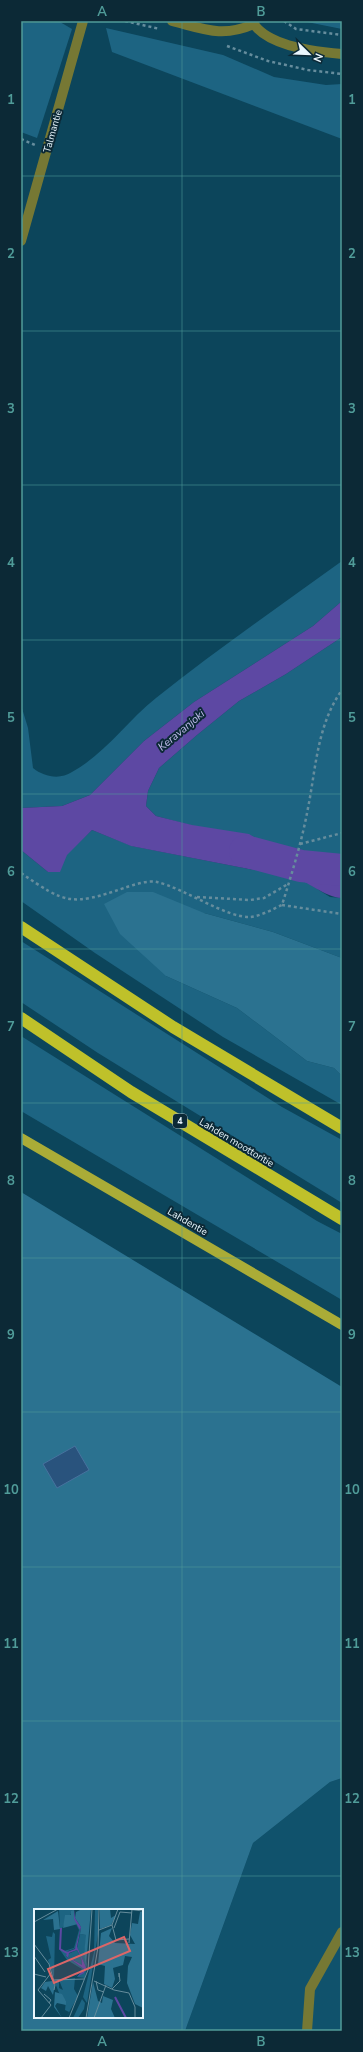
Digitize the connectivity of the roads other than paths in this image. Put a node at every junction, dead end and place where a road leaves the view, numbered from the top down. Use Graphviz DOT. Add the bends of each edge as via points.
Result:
graph roads {
  1 [pos="84,21"];
  2 [pos="172,21"];
  3 [pos="253,23"];
  4 [pos="342,54"];
  5 [pos="21,241"];
  6 [pos="21,927"];
  7 [pos="21,1018"];
  8 [pos="342,1128"];
  9 [pos="21,1138"];
  10 [pos="342,1219"];
  11 [pos="342,1324"];
  12 [pos="342,1932"];
  13 [pos="307,2031"];
  1 -- 5 [label="street, Talmantie"];
  2 -- 3 [label="street" via="220,32 238,31"];
  3 -- 4 [label="street" via="273,40 312,51"];
  6 -- 8 [label="highway" via="173,1027"];
  7 -- 10 [label="highway, Lahden moottoritie / 4" via="131,1092"];
  9 -- 11 [label="main road, Lahdentie"];
  12 -- 13 [label="street" via="310,1989"];
}
